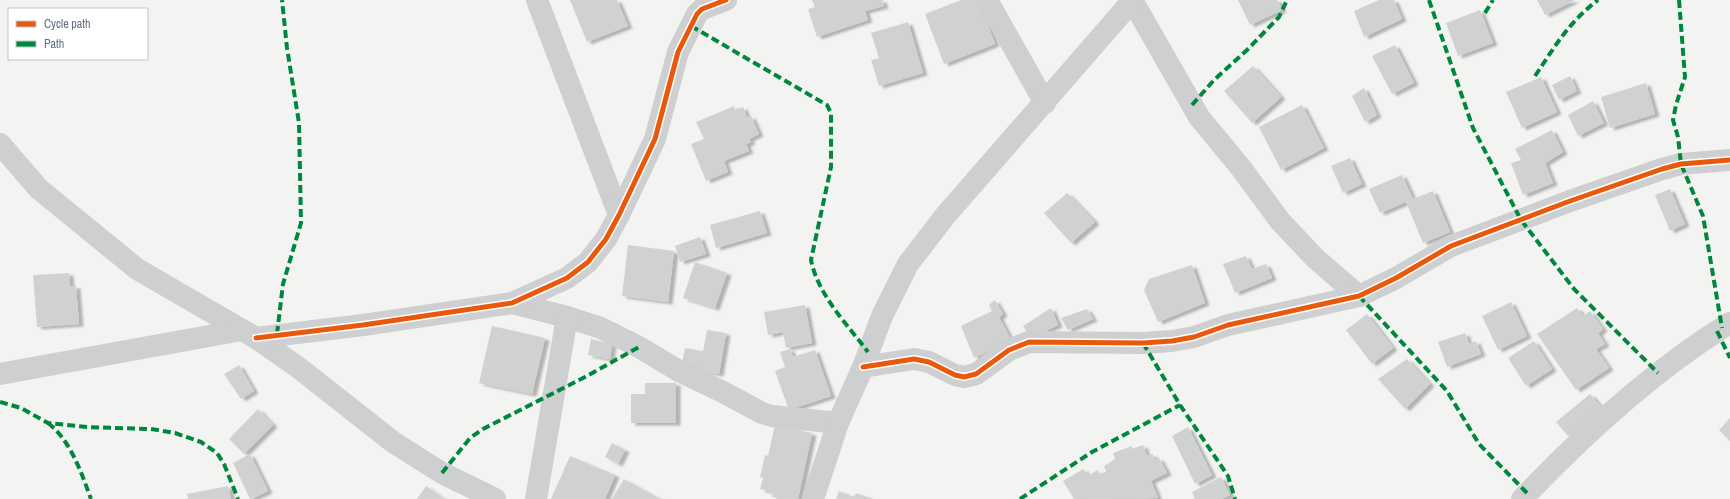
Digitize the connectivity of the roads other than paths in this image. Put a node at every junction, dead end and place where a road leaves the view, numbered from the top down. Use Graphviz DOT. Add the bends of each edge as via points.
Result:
graph roads {
  1 [pos="537,0"];
  2 [pos="726,0"];
  3 [pos="987,0"];
  4 [pos="1132,0"];
  5 [pos="1045,103"];
  6 [pos="0,144"];
  7 [pos="1730,160"];
  8 [pos="619,215"];
  9 [pos="1359,296"];
  10 [pos="512,303"];
  11 [pos="567,317"];
  12 [pos="1730,323"];
  13 [pos="249,334"];
  14 [pos="863,367"];
  15 [pos="0,374"];
  16 [pos="838,423"];
  17 [pos="495,499"];
  18 [pos="536,499"];
  19 [pos="813,499"];
  20 [pos="1522,499"];
  1 -- 8 [label="street"];
  2 -- 8 [label="street" via="702,9 697,14 678,52 655,139"];
  3 -- 5 [label="street"];
  4 -- 5 [label="street"];
  4 -- 9 [label="street" via="1199,117 1280,221 1316,259"];
  5 -- 14 [label="street" via="945,216 908,264 882,316"];
  6 -- 13 [label="street" via="39,189 137,269"];
  7 -- 9 [label="street" via="1668,167 1570,201 1451,246"];
  8 -- 10 [label="street" via="606,239 588,262 567,278"];
  9 -- 14 [label="street" via="1228,325 1194,337 1172,341 1029,342 1009,350 976,374 964,377 929,362 914,359"];
  10 -- 11 [label="street"];
  10 -- 13 [label="street" via="363,325"];
  11 -- 16 [label="street" via="601,328 679,371 772,416"];
  11 -- 18 [label="street"];
  12 -- 20 [label="street" via="1658,373 1586,435"];
  13 -- 15 [label="street"];
  13 -- 17 [label="street" via="299,368 393,442 442,473"];
  14 -- 16 [label="street"];
  16 -- 19 [label="street"];
}
